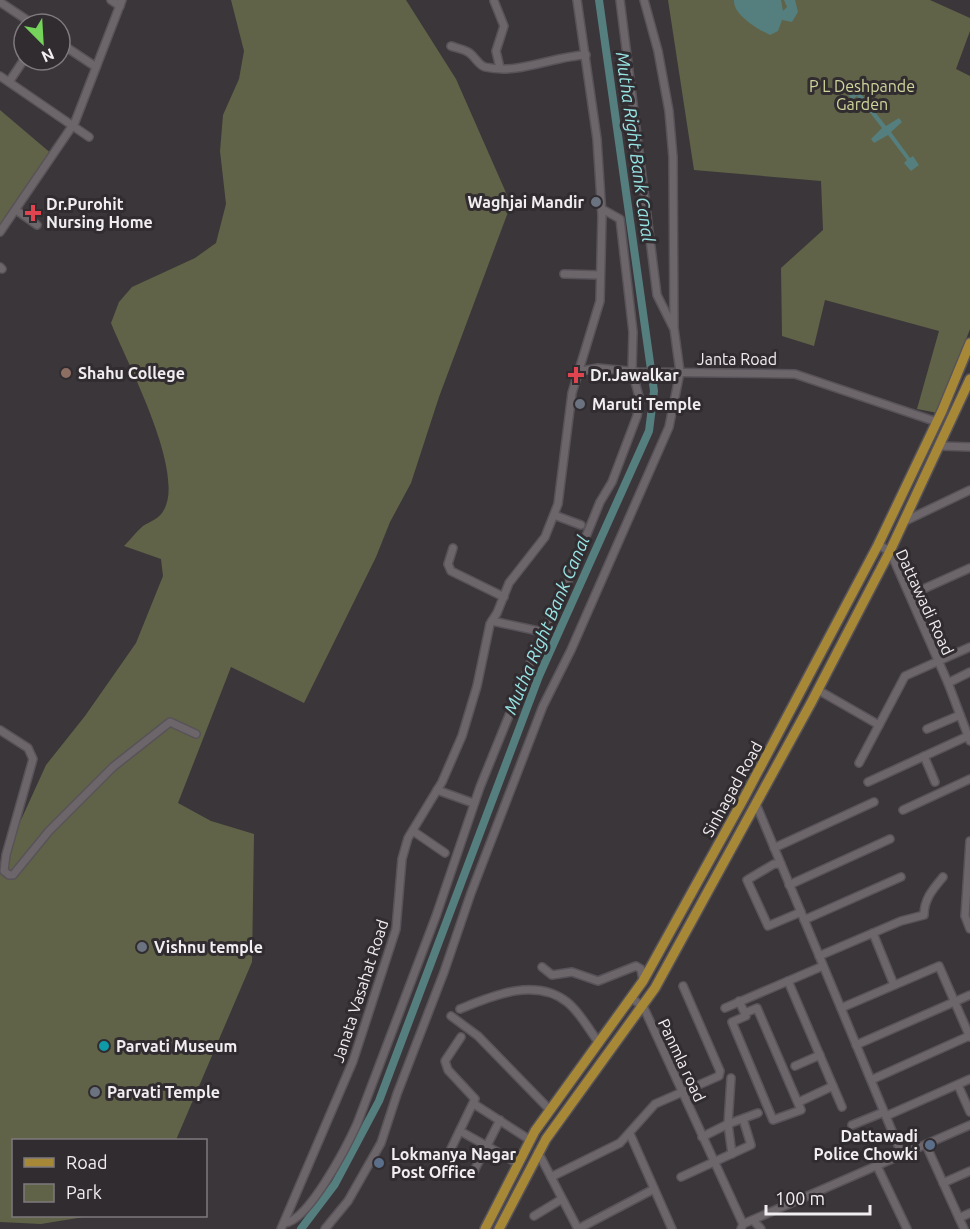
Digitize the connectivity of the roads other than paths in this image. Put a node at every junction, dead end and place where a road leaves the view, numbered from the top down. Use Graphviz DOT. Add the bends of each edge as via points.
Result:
graph roads {
  1 [pos="111,0"];
  2 [pos="577,0"];
  3 [pos="620,0"];
  4 [pos="644,0"];
  5 [pos="494,1"];
  6 [pos="0,2"];
  7 [pos="121,3"];
  8 [pos="15,12"];
  9 [pos="451,46"];
  10 [pos="72,51"];
  11 [pos="586,55"];
  12 [pos="96,68"];
  13 [pos="500,68"];
  14 [pos="16,72"];
  15 [pos="0,76"];
  16 [pos="9,82"];
  17 [pos="72,127"];
  18 [pos="89,137"];
  19 [pos="602,209"];
  20 [pos="16,210"];
  21 [pos="37,225"];
  22 [pos="1,228"];
  23 [pos="564,274"];
  24 [pos="600,275"];
  25 [pos="674,328"];
  26 [pos="970,343"];
  27 [pos="581,371"];
  28 [pos="635,372"];
  29 [pos="677,372"];
  30 [pos="970,379"];
  31 [pos="937,422"];
  32 [pos="940,446"];
  33 [pos="970,447"];
  34 [pos="970,490"];
  35 [pos="554,515"];
  36 [pos="903,522"];
  37 [pos="581,525"];
  38 [pos="878,545"];
  39 [pos="453,548"];
  40 [pos="890,551"];
  41 [pos="969,571"];
  42 [pos="910,596"];
  43 [pos="504,597"];
  44 [pos="492,621"];
  45 [pos="543,632"];
  46 [pos="970,647"];
  47 [pos="938,660"];
  48 [pos="970,672"];
  49 [pos="948,683"];
  50 [pos="818,690"];
  51 [pos="960,715"];
  52 [pos="879,725"];
  53 [pos="927,729"];
  54 [pos="0,730"];
  55 [pos="196,734"];
  56 [pos="969,738"];
  57 [pos="924,756"];
  58 [pos="859,762"];
  59 [pos="970,779"];
  60 [pos="868,782"];
  61 [pos="935,782"];
  62 [pos="437,790"];
  63 [pos="874,802"];
  64 [pos="473,803"];
  65 [pos="756,804"];
  66 [pos="903,810"];
  67 [pos="413,831"];
  68 [pos="890,839"];
  69 [pos="970,841"];
  70 [pos="774,848"];
  71 [pos="445,853"];
  72 [pos="781,864"];
  73 [pos="901,877"];
  74 [pos="943,877"];
  75 [pos="789,885"];
  76 [pos="802,916"];
  77 [pos="970,929"];
  78 [pos="873,933"];
  79 [pos="819,956"];
  80 [pos="823,966"];
  81 [pos="542,967"];
  82 [pos="643,981"];
  83 [pos="788,981"];
  84 [pos="894,985"];
  85 [pos="683,986"];
  86 [pos="970,995"];
  87 [pos="632,999"];
  88 [pos="739,1001"];
  89 [pos="954,1002"];
  90 [pos="643,1006"];
  91 [pos="725,1008"];
  92 [pos="841,1008"];
  93 [pos="460,1009"];
  94 [pos="745,1013"];
  95 [pos="451,1016"];
  96 [pos="970,1036"];
  97 [pos="461,1037"];
  98 [pos="599,1043"];
  99 [pos="856,1045"];
  100 [pos="820,1055"];
  101 [pos="795,1066"];
  102 [pos="731,1078"];
  103 [pos="970,1079"];
  104 [pos="871,1080"];
  105 [pos="958,1085"];
  106 [pos="833,1086"];
  107 [pos="682,1092"];
  108 [pos="801,1101"];
  109 [pos="474,1104"];
  110 [pos="842,1107"];
  111 [pos="550,1110"];
  112 [pos="970,1112"];
  113 [pos="758,1113"];
  114 [pos="885,1114"];
  115 [pos="743,1119"];
  116 [pos="500,1120"];
  117 [pos="728,1124"];
  118 [pos="852,1125"];
  119 [pos="970,1125"];
  120 [pos="460,1131"];
  121 [pos="630,1134"];
  122 [pos="702,1137"];
  123 [pos="530,1140"];
  124 [pos="926,1145"];
  125 [pos="486,1146"];
  126 [pos="538,1152"];
  127 [pos="732,1154"];
  128 [pos="448,1155"];
  129 [pos="902,1155"];
  130 [pos="714,1162"];
  131 [pos="517,1163"];
  132 [pos="877,1166"];
  133 [pos="970,1171"];
  134 [pos="473,1173"];
  135 [pos="550,1177"];
  136 [pos="681,1177"];
  137 [pos="943,1183"];
  138 [pos="654,1189"];
  139 [pos="562,1199"];
  140 [pos="970,1213"];
  141 [pos="534,1216"];
  142 [pos="959,1218"];
  143 [pos="753,1220"];
  144 [pos="283,1226"];
  145 [pos="742,1227"];
  146 [pos="325,1229"];
  147 [pos="485,1229"];
  148 [pos="499,1229"];
  149 [pos="578,1229"];
  150 [pos="672,1229"];
  151 [pos="761,1229"];
  152 [pos="907,1229"];
  153 [pos="964,1229"];
  1 -- 7 [label="street"];
  2 -- 11 [label="street, Janata Vasahat Road"];
  3 -- 25 [label="street" via="657,295"];
  4 -- 25 [label="street" via="658,51 670,123"];
  5 -- 13 [label="street" via="504,26 496,51"];
  6 -- 8 [label="street"];
  7 -- 12 [label="street"];
  9 -- 13 [label="street" via="467,51 481,66"];
  10 -- 12 [label="street"];
  11 -- 13 [label="street"];
  11 -- 19 [label="street, Janata Vasahat Road"];
  12 -- 17 [label="street"];
  14 -- 16 [label="street"];
  15 -- 16 [label="street"];
  16 -- 17 [label="street"];
  17 -- 18 [label="street"];
  17 -- 20 [label="street"];
  19 -- 24 [label="street, Janata Vasahat Road"];
  19 -- 28 [label="street" via="620,219"];
  20 -- 21 [label="street"];
  20 -- 22 [label="street"];
  23 -- 24 [label="street"];
  24 -- 27 [label="street, Janata Vasahat Road" via="600,301"];
  25 -- 29 [label="street"];
  26 -- 31 [label="main road, Sinhagad Road"];
  27 -- 28 [label="street" via="598,368"];
  27 -- 35 [label="street, Janata Vasahat Road" via="572,393 563,481"];
  28 -- 29 [label="street, Janta Road"];
  28 -- 45 [label="street" via="640,400 631,433"];
  29 -- 31 [label="street, Janta Road" via="795,374"];
  29 -- 146 [label="street" via="669,427 543,706 381,1143 348,1202"];
  30 -- 32 [label="main road, Sinhagad Road"];
  31 -- 38 [label="main road, Sinhagad Road"];
  32 -- 33 [label="street"];
  32 -- 36 [label="main road, Sinhagad Road"];
  34 -- 36 [label="street"];
  35 -- 37 [label="street"];
  35 -- 43 [label="street, Janata Vasahat Road" via="545,537 509,583"];
  36 -- 40 [label="main road, Sinhagad Road"];
  38 -- 40 [label="street, Dattawadi Road"];
  38 -- 82 [label="main road, Sinhagad Road"];
  39 -- 43 [label="street" via="448,564 451,571"];
  40 -- 42 [label="street, Dattawadi Road"];
  40 -- 50 [label="main road, Sinhagad Road"];
  41 -- 42 [label="street"];
  42 -- 47 [label="street, Dattawadi Road"];
  43 -- 44 [label="street, Janata Vasahat Road"];
  44 -- 45 [label="street"];
  44 -- 62 [label="street, Janata Vasahat Road" via="471,708"];
  45 -- 64 [label="street"];
  46 -- 47 [label="street"];
  47 -- 49 [label="street, Dattawadi Road"];
  47 -- 52 [label="street" via="905,676"];
  48 -- 49 [label="street"];
  49 -- 51 [label="street, Dattawadi Road"];
  50 -- 52 [label="street"];
  50 -- 65 [label="main road, Sinhagad Road"];
  51 -- 53 [label="street"];
  51 -- 56 [label="street, Dattawadi Road"];
  52 -- 58 [label="street"];
  54 -- 55 [label="street" via="28,748 33,759 6,855 4,871 9,875 112,767 170,722"];
  56 -- 57 [label="street"];
  57 -- 60 [label="street"];
  57 -- 61 [label="street"];
  59 -- 66 [label="street"];
  62 -- 64 [label="street"];
  62 -- 67 [label="street, Janata Vasahat Road"];
  63 -- 70 [label="street"];
  64 -- 144 [label="street" via="436,916 352,1135 300,1217"];
  65 -- 70 [label="street"];
  65 -- 90 [label="main road, Sinhagad Road"];
  67 -- 71 [label="street"];
  67 -- 144 [label="street, Janata Vasahat Road" via="402,859 396,929 353,1061"];
  68 -- 75 [label="street"];
  69 -- 77 [label="street" via="965,916"];
  70 -- 72 [label="street"];
  72 -- 75 [label="street"];
  72 -- 76 [label="street" via="747,880 768,926"];
  73 -- 76 [label="street"];
  74 -- 78 [label="street" via="929,896 924,915"];
  75 -- 76 [label="street"];
  76 -- 79 [label="street"];
  78 -- 79 [label="street"];
  78 -- 84 [label="street"];
  79 -- 80 [label="street"];
  80 -- 83 [label="street"];
  80 -- 92 [label="street"];
  81 -- 82 [label="street" via="552,975 572,972 598,981 636,966 641,969"];
  82 -- 87 [label="main road, Sinhagad Road"];
  83 -- 88 [label="street"];
  83 -- 100 [label="street"];
  84 -- 89 [label="street" via="939,966"];
  84 -- 92 [label="street"];
  85 -- 107 [label="street" via="720,1074"];
  86 -- 89 [label="street"];
  87 -- 90 [label="street, Panmla road"];
  87 -- 98 [label="main road, Sinhagad Road"];
  88 -- 91 [label="street"];
  88 -- 94 [label="street"];
  89 -- 96 [label="street"];
  89 -- 99 [label="street"];
  90 -- 107 [label="street, Panmla road"];
  90 -- 126 [label="main road, Sinhagad Road"];
  92 -- 99 [label="street"];
  93 -- 98 [label="street" via="507,992 543,992 567,1001"];
  94 -- 94 [label="street" via="757,1008 801,1110 773,1120 732,1022 746,1016"];
  95 -- 111 [label="street" via="478,1036"];
  96 -- 104 [label="street"];
  97 -- 109 [label="street" via="445,1061 448,1070 474,1095"];
  98 -- 111 [label="main road, Sinhagad Road"];
  99 -- 104 [label="street"];
  100 -- 101 [label="street"];
  100 -- 106 [label="street"];
  102 -- 117 [label="street"];
  103 -- 105 [label="street"];
  104 -- 114 [label="street"];
  105 -- 112 [label="street"];
  105 -- 114 [label="street"];
  106 -- 108 [label="street"];
  106 -- 110 [label="street"];
  107 -- 121 [label="street" via="655,1104"];
  107 -- 122 [label="street, Panmla road"];
  109 -- 116 [label="street"];
  109 -- 120 [label="street"];
  111 -- 123 [label="main road, Sinhagad Road"];
  113 -- 115 [label="street"];
  114 -- 118 [label="street"];
  114 -- 129 [label="street"];
  115 -- 117 [label="street"];
  115 -- 127 [label="street" via="751,1145"];
  116 -- 123 [label="street"];
  116 -- 125 [label="street"];
  117 -- 122 [label="street"];
  117 -- 127 [label="street"];
  119 -- 124 [label="street"];
  120 -- 125 [label="street"];
  120 -- 128 [label="street"];
  121 -- 135 [label="street" via="620,1143"];
  121 -- 138 [label="street"];
  122 -- 130 [label="street, Panmla road"];
  123 -- 131 [label="main road, Sinhagad Road"];
  124 -- 129 [label="street"];
  124 -- 137 [label="street"];
  125 -- 131 [label="street"];
  125 -- 134 [label="street"];
  126 -- 135 [label="street"];
  126 -- 148 [label="main road, Sinhagad Road"];
  127 -- 130 [label="street"];
  129 -- 132 [label="street"];
  130 -- 136 [label="street"];
  130 -- 145 [label="street, Panmla road"];
  131 -- 147 [label="main road, Sinhagad Road"];
  132 -- 143 [label="street"];
  132 -- 152 [label="street"];
  133 -- 137 [label="street"];
  135 -- 139 [label="street"];
  137 -- 142 [label="street"];
  138 -- 149 [label="street"];
  138 -- 150 [label="street"];
  139 -- 141 [label="street"];
  139 -- 149 [label="street"];
  140 -- 142 [label="street"];
  142 -- 153 [label="street"];
  143 -- 145 [label="street"];
  143 -- 151 [label="street"];
}
